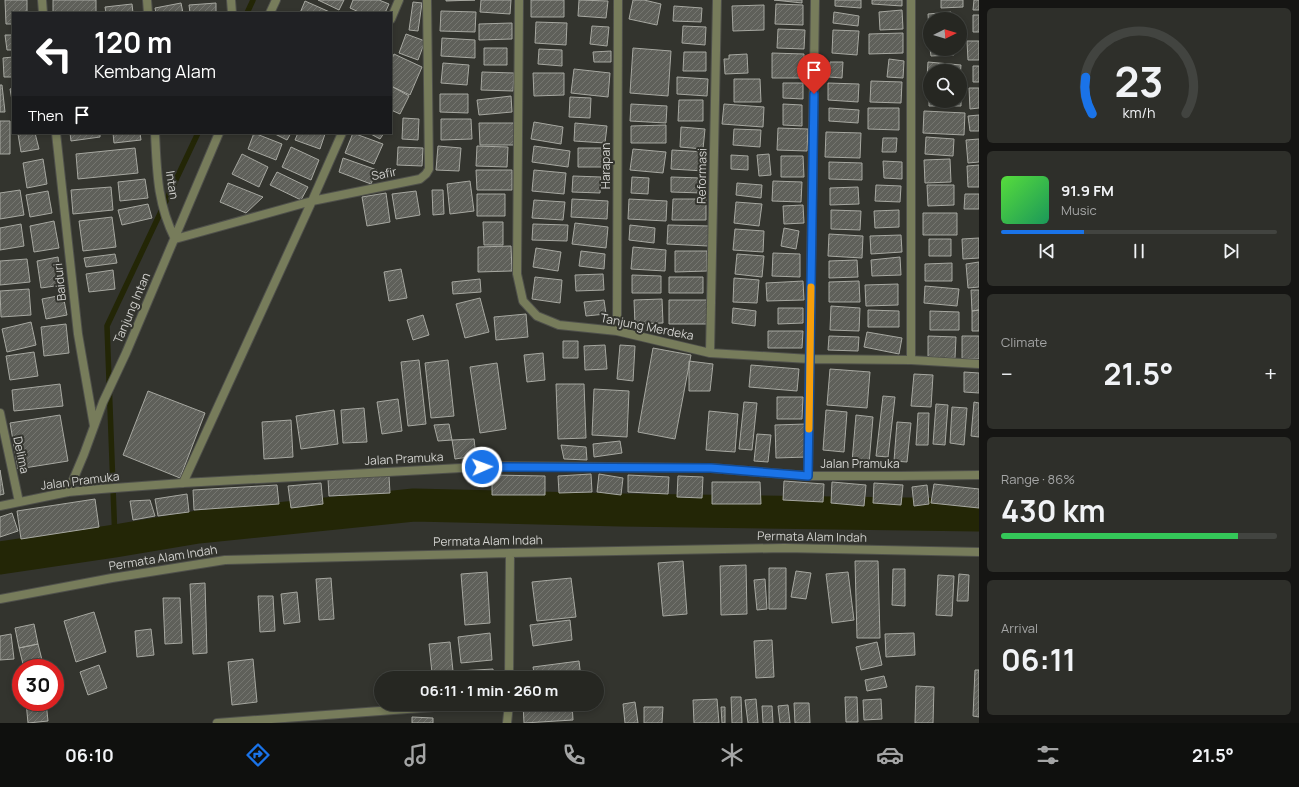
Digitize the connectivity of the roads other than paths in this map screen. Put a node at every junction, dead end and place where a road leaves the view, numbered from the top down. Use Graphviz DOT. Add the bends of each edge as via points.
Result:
graph roads {
  1 [pos="42,0"];
  2 [pos="147,0"];
  3 [pos="231,0"];
  4 [pos="276,0"];
  5 [pos="399,0"];
  6 [pos="427,0"];
  7 [pos="519,0"];
  8 [pos="618,0"];
  9 [pos="717,0"];
  10 [pos="815,0"];
  11 [pos="911,0"];
  12 [pos="43,12"];
  13 [pos="148,12"];
  14 [pos="232,12"];
  15 [pos="270,12"];
  16 [pos="392,16"];
  17 [pos="56,134"];
  18 [pos="155,134"];
  19 [pos="220,134"];
  20 [pos="342,134"];
  21 [pos="312,201"];
  22 [pos="175,238"];
  23 [pos="617,331"];
  24 [pos="710,353"];
  25 [pos="810,360"];
  26 [pos="911,360"];
  27 [pos="979,364"];
  28 [pos="0,413"];
  29 [pos="95,424"];
  30 [pos="979,474"];
  31 [pos="808,476"];
  32 [pos="183,483"];
  33 [pos="68,492"];
  34 [pos="19,502"];
  35 [pos="0,506"];
  36 [pos="979,552"];
  37 [pos="510,553"];
  38 [pos="0,599"];
  39 [pos="509,671"];
  40 [pos="380,711"];
  41 [pos="508,711"];
  42 [pos="217,723"];
  43 [pos="507,723"];
  1 -- 12 [label="street"];
  2 -- 13 [label="street"];
  3 -- 14 [label="street"];
  4 -- 15 [label="street"];
  5 -- 16 [label="street"];
  6 -- 21 [label="street, Safir" via="429,168 426,174 420,179"];
  7 -- 23 [label="street, Tanjung Merdeka" via="517,274 523,301 537,316 559,325"];
  8 -- 23 [label="street, Harapan"];
  9 -- 24 [label="street, Reformasi"];
  10 -- 25 [label="street"];
  11 -- 26 [label="street"];
  17 -- 29 [label="street, Baiduri" via="78,334"];
  18 -- 22 [label="street, Intan" via="158,184 167,222"];
  19 -- 22 [label="street, Tanjung Intan"];
  20 -- 21 [label="street"];
  21 -- 22 [label="street, Safir"];
  21 -- 32 [label="street"];
  22 -- 29 [label="street, Tanjung Intan"];
  23 -- 24 [label="street, Tanjung Merdeka"];
  24 -- 25 [label="street, Tanjung Merdeka"];
  25 -- 26 [label="street, Tanjung Merdeka"];
  25 -- 31 [label="street"];
  26 -- 27 [label="street, Tanjung Merdeka"];
  28 -- 34 [label="street, Delima"];
  29 -- 33 [label="street, Tanjung Intan"];
  30 -- 31 [label="street, Jalan Pramuka"];
  31 -- 32 [label="street, Jalan Pramuka" via="711,468 498,466"];
  32 -- 33 [label="street, Jalan Pramuka"];
  33 -- 34 [label="street, Jalan Pramuka"];
  34 -- 35 [label="street, Jalan Pramuka"];
  36 -- 37 [label="street, Permata Alam Indah" via="784,548"];
  37 -- 38 [label="street, Permata Alam Indah" via="225,560"];
  37 -- 39 [label="street"];
  40 -- 42 [label="street"];
  41 -- 43 [label="street"];
}
